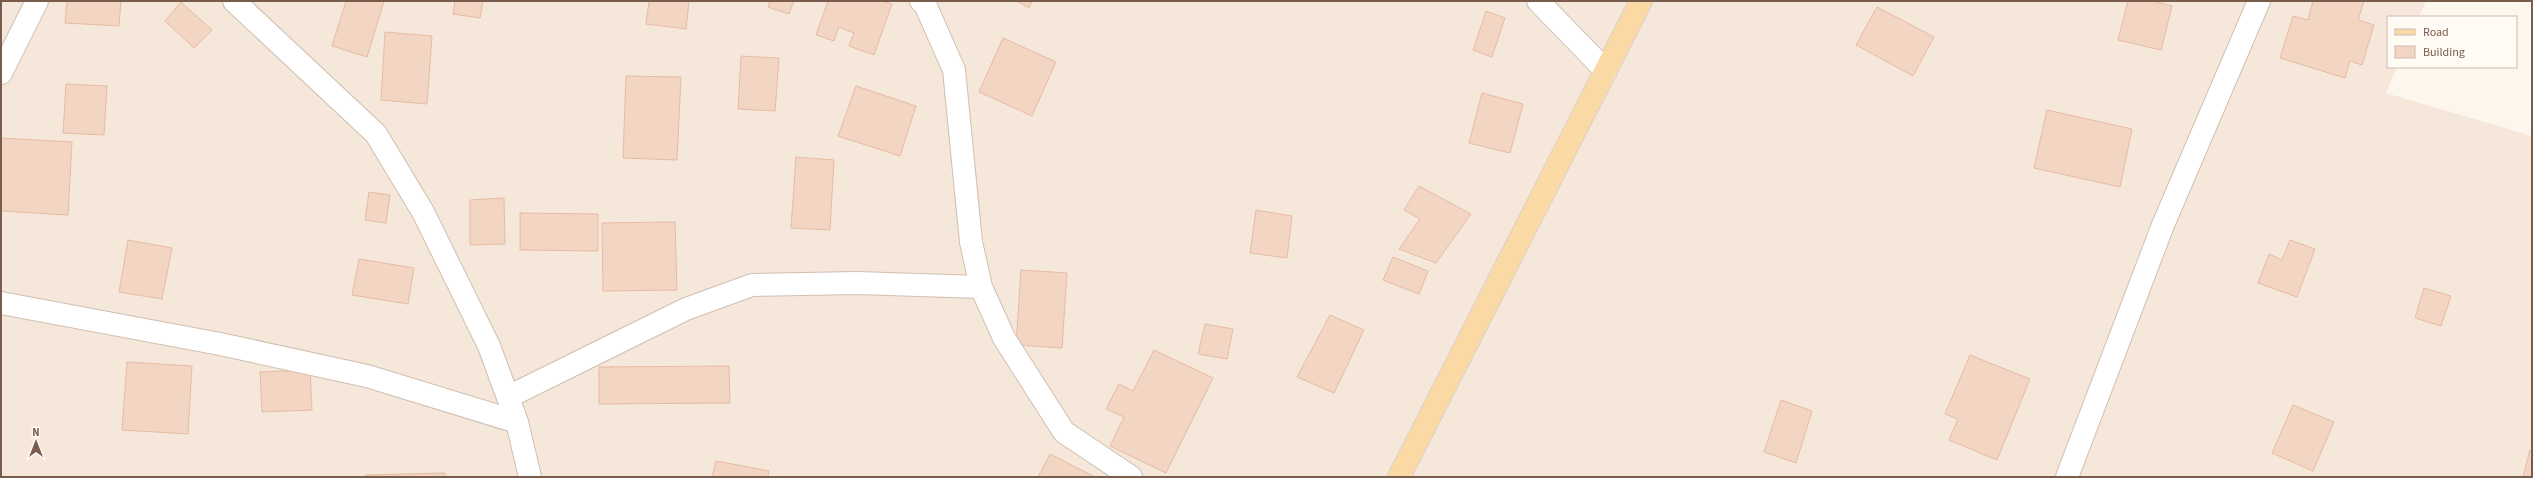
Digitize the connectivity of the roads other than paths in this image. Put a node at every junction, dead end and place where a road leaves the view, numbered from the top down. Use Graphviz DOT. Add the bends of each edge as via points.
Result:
graph roads {
  1 [pos="37,1"];
  2 [pos="234,1"];
  3 [pos="921,1"];
  4 [pos="1538,1"];
  5 [pos="1641,1"];
  6 [pos="2259,1"];
  7 [pos="1606,71"];
  8 [pos="1,73"];
  9 [pos="981,287"];
  10 [pos="1,303"];
  11 [pos="508,397"];
  12 [pos="517,422"];
  13 [pos="530,477"];
  14 [pos="1131,477"];
  15 [pos="1400,477"];
  16 [pos="2067,477"];
  1 -- 8 [label="street"];
  2 -- 11 [label="street" via="376,134 423,212 489,346"];
  3 -- 9 [label="street" via="924,2 954,70 971,242"];
  4 -- 7 [label="street"];
  5 -- 7 [label="main road"];
  6 -- 16 [label="street" via="2163,225"];
  7 -- 15 [label="main road"];
  9 -- 11 [label="street" via="858,283 752,285 686,309"];
  9 -- 14 [label="street" via="1004,338 1064,432"];
  10 -- 12 [label="street" via="220,344 367,376"];
  11 -- 12 [label="street"];
  12 -- 13 [label="street"];
}
